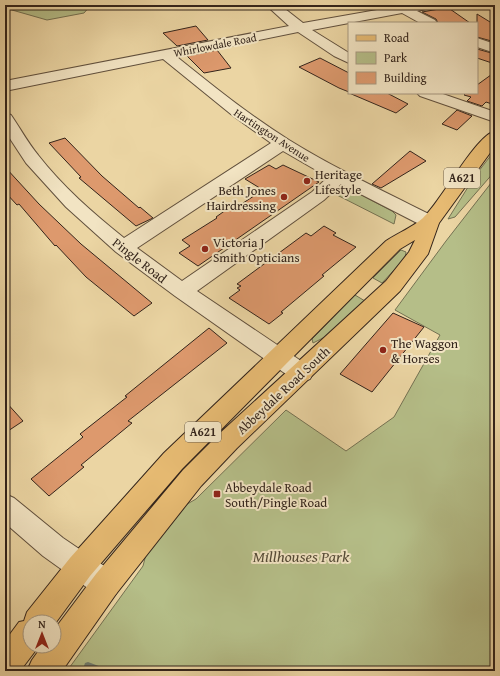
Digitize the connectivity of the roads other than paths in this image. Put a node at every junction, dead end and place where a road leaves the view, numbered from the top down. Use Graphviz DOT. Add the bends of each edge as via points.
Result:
graph roads {
  1 [pos="272,5"];
  2 [pos="426,5"];
  3 [pos="399,7"];
  4 [pos="428,22"];
  5 [pos="300,28"];
  6 [pos="478,42"];
  7 [pos="495,49"];
  8 [pos="166,54"];
  9 [pos="348,58"];
  10 [pos="5,86"];
  11 [pos="428,94"];
  12 [pos="495,117"];
  13 [pos="5,118"];
  14 [pos="495,136"];
  15 [pos="282,144"];
  16 [pos="339,176"];
  17 [pos="430,222"];
  18 [pos="123,248"];
  19 [pos="182,291"];
  20 [pos="278,358"];
  21 [pos="302,373"];
  22 [pos="5,506"];
  23 [pos="80,567"];
  24 [pos="106,584"];
  25 [pos="44,614"];
  26 [pos="22,644"];
  27 [pos="5,666"];
  28 [pos="43,671"];
  1 -- 5 [label="street"];
  2 -- 3 [label="street, Whirlowdale Road"];
  3 -- 4 [label="street"];
  3 -- 5 [label="street, Whirlowdale Road"];
  5 -- 8 [label="street, Whirlowdale Road"];
  5 -- 9 [label="street"];
  6 -- 7 [label="street"];
  8 -- 10 [label="street, Whirlowdale Road"];
  8 -- 15 [label="street, Hartington Avenue" via="225,104"];
  11 -- 12 [label="street"];
  13 -- 18 [label="street, Pingle Road" via="32,158 67,197"];
  14 -- 17 [label="main road, Abbeydale Road South / A621"];
  15 -- 16 [label="street, Hartington Avenue"];
  15 -- 18 [label="street"];
  16 -- 17 [label="street, Hartington Avenue"];
  16 -- 19 [label="street" via="318,196"];
  17 -- 20 [label="main road, Abbeydale Road South / A621" via="393,245"];
  17 -- 21 [label="main road, Abbeydale Road South / A621" via="418,254 397,281"];
  18 -- 19 [label="street, Pingle Road"];
  19 -- 20 [label="street, Pingle Road"];
  20 -- 21 [label="street, Pingle Road"];
  20 -- 23 [label="main road, Abbeydale Road South / A621" via="173,461"];
  21 -- 24 [label="main road, Abbeydale Road South / A621" via="192,478"];
  22 -- 23 [label="street" via="52,547"];
  23 -- 24 [label="street"];
  23 -- 25 [label="main road, Abbeydale Road South / A621"];
  24 -- 28 [label="main road, Abbeydale Road South / A621"];
  26 -- 27 [label="main road"];
}
